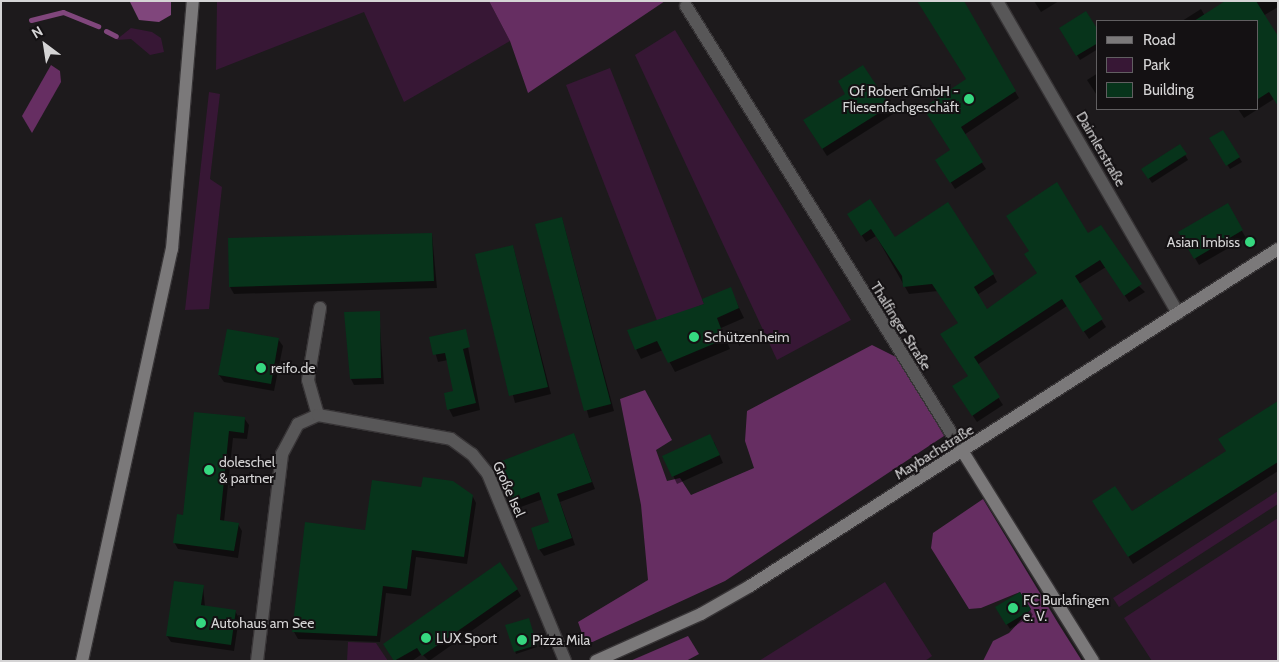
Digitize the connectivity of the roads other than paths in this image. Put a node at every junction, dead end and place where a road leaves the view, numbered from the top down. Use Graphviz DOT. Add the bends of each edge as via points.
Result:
graph roads {
  1 [pos="194,1"];
  2 [pos="998,1"];
  3 [pos="686,6"];
  4 [pos="1278,249"];
  5 [pos="320,308"];
  6 [pos="1178,313"];
  7 [pos="318,415"];
  8 [pos="963,452"];
  9 [pos="82,661"];
  10 [pos="257,661"];
  11 [pos="565,661"];
  12 [pos="596,661"];
  13 [pos="1093,661"];
  1 -- 9 [label="street" via="172,248"];
  2 -- 6 [label="street, Daimlerstraße"];
  3 -- 8 [label="street, Thalfinger Straße"];
  4 -- 6 [label="street, Maybachstraße"];
  5 -- 7 [label="street" via="308,380"];
  6 -- 8 [label="street, Maybachstraße"];
  7 -- 10 [label="street" via="298,424 282,454"];
  7 -- 11 [label="street, Große Isel" via="451,440 472,454 488,474"];
  8 -- 12 [label="street, Maybachstraße" via="710,609"];
  8 -- 13 [label="street, Thalfinger Straße"];
}
